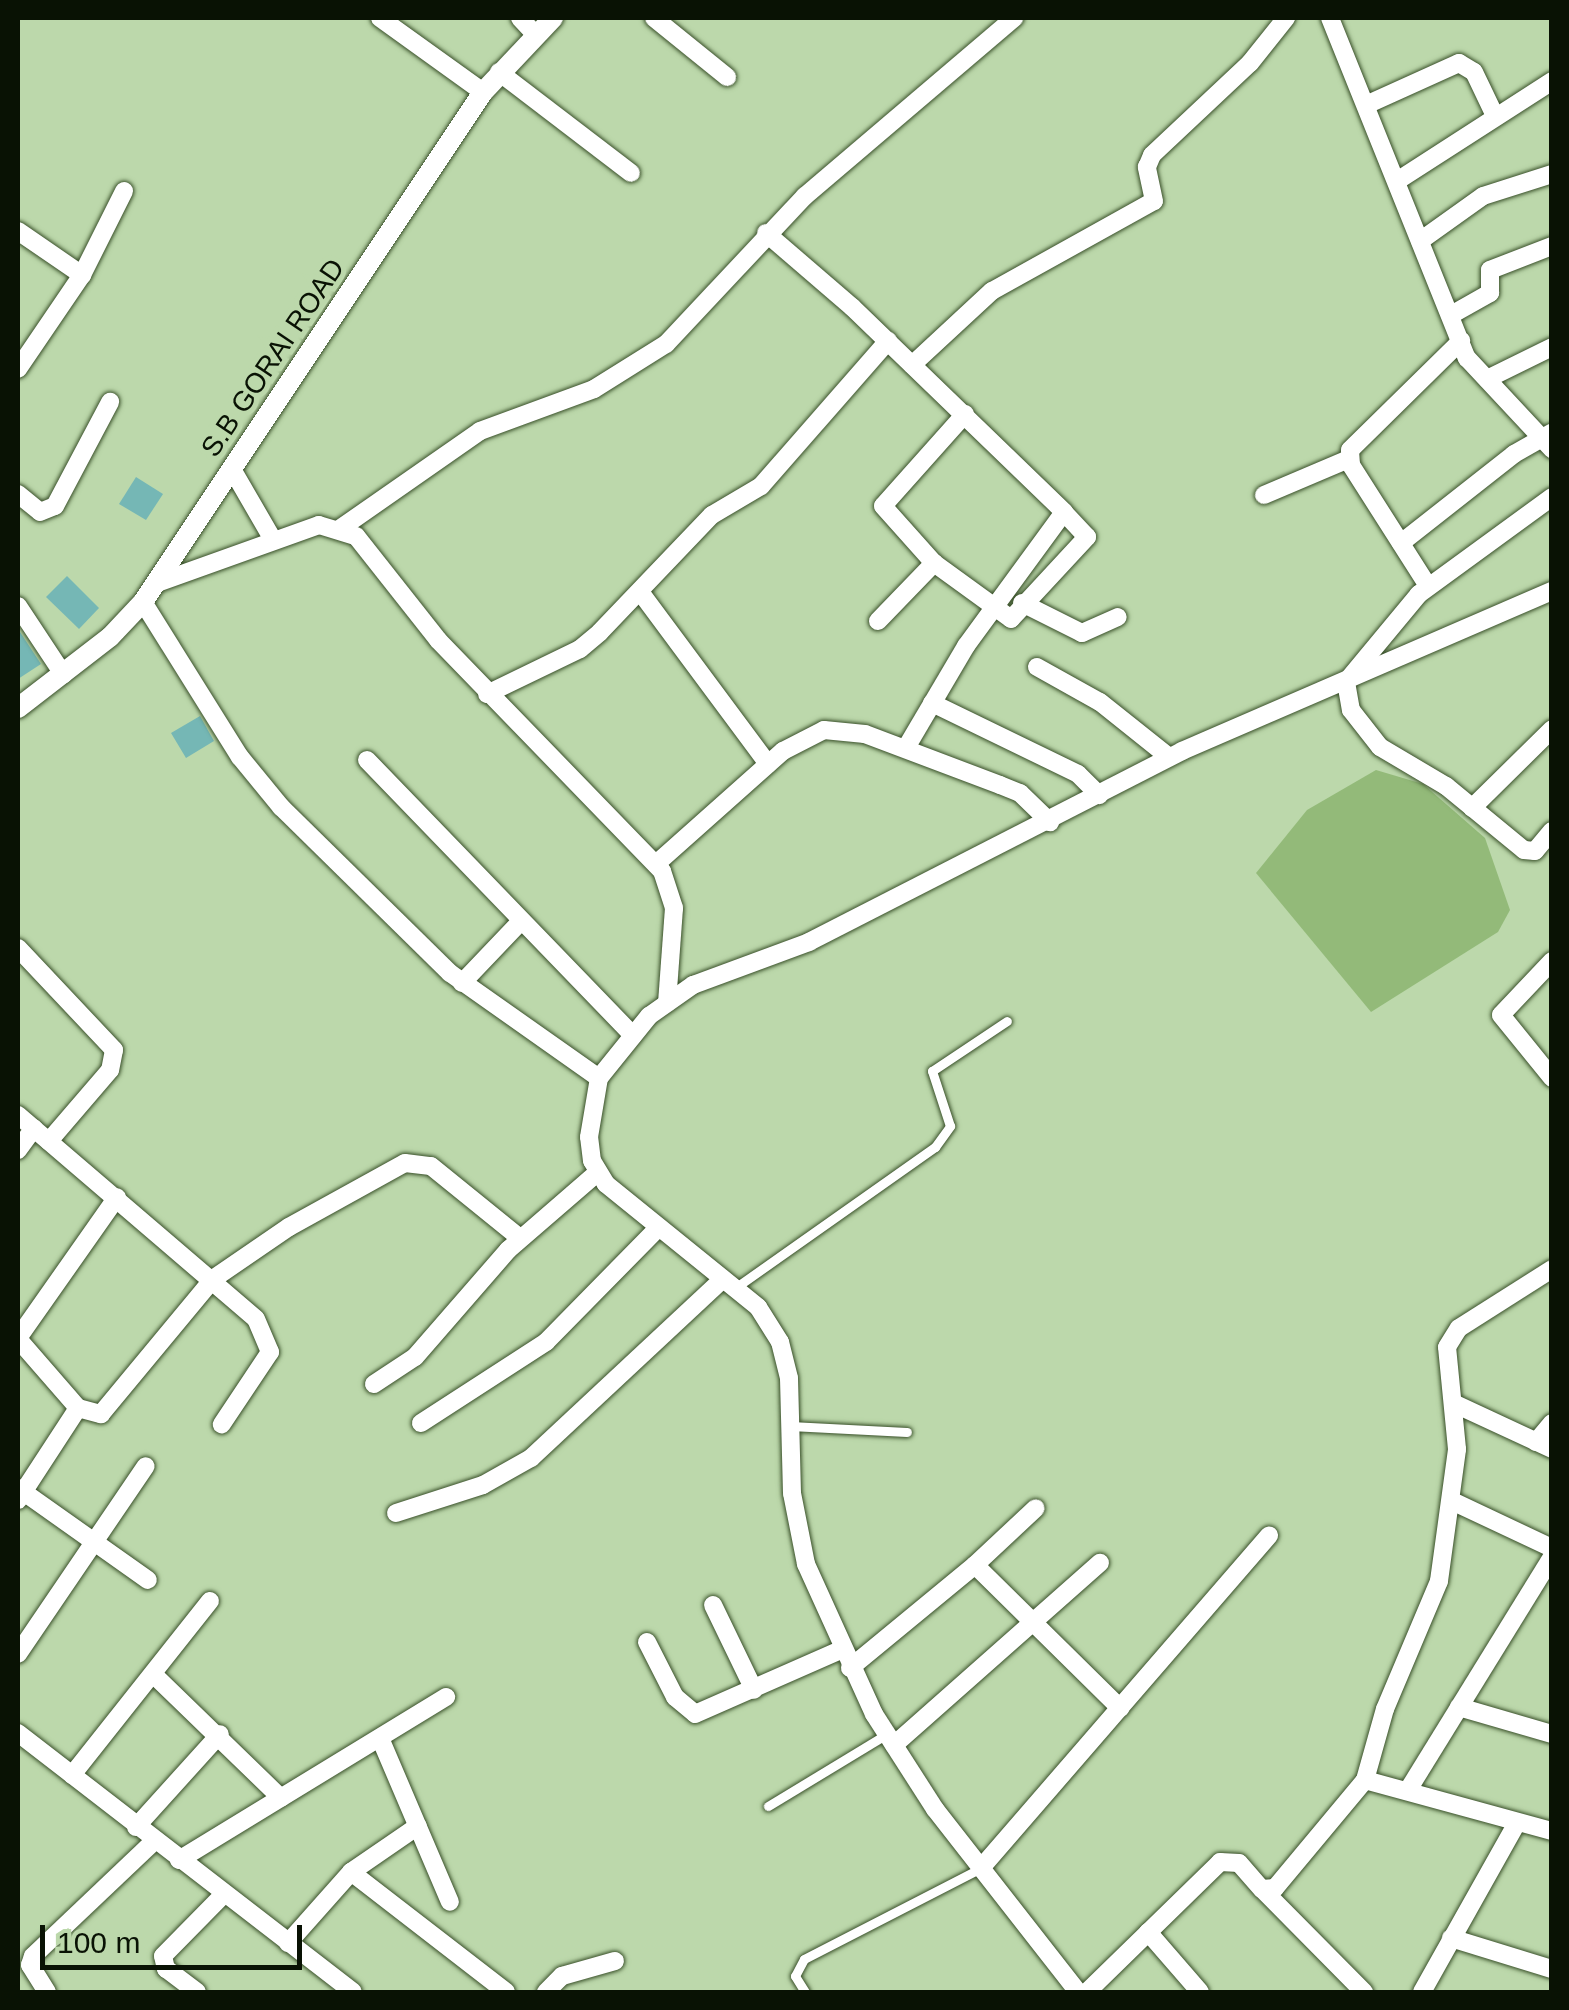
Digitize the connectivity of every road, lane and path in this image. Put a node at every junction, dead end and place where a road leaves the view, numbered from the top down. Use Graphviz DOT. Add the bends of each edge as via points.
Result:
graph roads {
  1 [pos="380,18"];
  2 [pos="520,18"];
  3 [pos="553,18"];
  4 [pos="654,18"];
  5 [pos="1286,18"];
  6 [pos="1330,18"];
  7 [pos="1008,20"];
  8 [pos="536,34"];
  9 [pos="499,72"];
  10 [pos="727,78"];
  11 [pos="1552,81"];
  12 [pos="483,92"];
  13 [pos="1366,105"];
  14 [pos="1496,116"];
  15 [pos="631,174"];
  16 [pos="1552,174"];
  17 [pos="1397,181"];
  18 [pos="124,191"];
  19 [pos="18,231"];
  20 [pos="766,234"];
  21 [pos="1420,242"];
  22 [pos="1552,246"];
  23 [pos="82,275"];
  24 [pos="1451,315"];
  25 [pos="888,341"];
  26 [pos="1461,341"];
  27 [pos="1552,347"];
  28 [pos="912,365"];
  29 [pos="18,369"];
  30 [pos="1486,379"];
  31 [pos="110,402"];
  32 [pos="965,414"];
  33 [pos="1548,440"];
  34 [pos="1349,459"];
  35 [pos="232,469"];
  36 [pos="18,494"];
  37 [pos="1264,494"];
  38 [pos="1552,497"];
  39 [pos="1064,512"];
  40 [pos="341,528"];
  41 [pos="272,538"];
  42 [pos="1401,543"];
  43 [pos="934,563"];
  44 [pos="158,583"];
  45 [pos="1428,586"];
  46 [pos="1552,590"];
  47 [pos="641,593"];
  48 [pos="143,602"];
  49 [pos="1022,603"];
  50 [pos="18,606"];
  51 [pos="992,608"];
  52 [pos="1118,617"];
  53 [pos="878,621"];
  54 [pos="1037,667"];
  55 [pos="64,674"];
  56 [pos="1346,682"];
  57 [pos="488,694"];
  58 [pos="932,703"];
  59 [pos="18,708"];
  60 [pos="1552,729"];
  61 [pos="906,748"];
  62 [pos="1169,758"];
  63 [pos="367,760"];
  64 [pos="768,764"];
  65 [pos="1100,795"];
  66 [pos="1472,808"];
  67 [pos="1050,822"];
  68 [pos="1552,831"];
  69 [pos="656,864"];
  70 [pos="521,921"];
  71 [pos="18,948"];
  72 [pos="1550,964"];
  73 [pos="462,983"];
  74 [pos="667,1003"];
  75 [pos="1006,1021"];
  76 [pos="633,1035"];
  77 [pos="599,1078"];
  78 [pos="1552,1078"];
  79 [pos="18,1115"];
  80 [pos="42,1134"];
  81 [pos="18,1150"];
  82 [pos="598,1172"];
  83 [pos="118,1197"];
  84 [pos="658,1228"];
  85 [pos="520,1238"];
  86 [pos="1552,1269"];
  87 [pos="213,1278"];
  88 [pos="729,1283"];
  89 [pos="18,1338"];
  90 [pos="374,1384"];
  91 [pos="1453,1403"];
  92 [pos="78,1408"];
  93 [pos="421,1422"];
  94 [pos="1552,1422"];
  95 [pos="222,1424"];
  96 [pos="790,1426"];
  97 [pos="907,1432"];
  98 [pos="1544,1446"];
  99 [pos="146,1466"];
  100 [pos="19,1494"];
  101 [pos="1452,1501"];
  102 [pos="1036,1508"];
  103 [pos="396,1513"];
  104 [pos="1269,1536"];
  105 [pos="93,1543"];
  106 [pos="1552,1548"];
  107 [pos="1552,1557"];
  108 [pos="1100,1563"];
  109 [pos="975,1565"];
  110 [pos="148,1580"];
  111 [pos="210,1602"];
  112 [pos="713,1605"];
  113 [pos="1034,1623"];
  114 [pos="647,1642"];
  115 [pos="841,1650"];
  116 [pos="18,1654"];
  117 [pos="850,1668"];
  118 [pos="152,1674"];
  119 [pos="754,1690"];
  120 [pos="446,1697"];
  121 [pos="1460,1706"];
  122 [pos="1120,1708"];
  123 [pos="18,1734"];
  124 [pos="220,1734"];
  125 [pos="1552,1734"];
  126 [pos="380,1738"];
  127 [pos="890,1739"];
  128 [pos="72,1775"];
  129 [pos="1366,1780"];
  130 [pos="1408,1790"];
  131 [pos="281,1798"];
  132 [pos="768,1806"];
  133 [pos="1517,1823"];
  134 [pos="136,1826"];
  135 [pos="418,1826"];
  136 [pos="1552,1831"];
  137 [pos="154,1840"];
  138 [pos="179,1860"];
  139 [pos="981,1868"];
  140 [pos="352,1872"];
  141 [pos="1262,1889"];
  142 [pos="224,1894"];
  143 [pos="450,1902"];
  144 [pos="1148,1932"];
  145 [pos="1451,1938"];
  146 [pos="288,1943"];
  147 [pos="615,1961"];
  148 [pos="1552,1969"];
  149 [pos="48,1992"];
  150 [pos="197,1992"];
  151 [pos="353,1992"];
  152 [pos="506,1992"];
  153 [pos="546,1992"];
  154 [pos="805,1992"];
  155 [pos="1078,1992"];
  156 [pos="1087,1992"];
  157 [pos="1200,1992"];
  158 [pos="1364,1992"];
  159 [pos="1422,1992"];
  1 -- 12 [label="street"];
  2 -- 8 [label="street"];
  3 -- 8 [label="street, S.B GORAI ROAD"];
  4 -- 10 [label="street"];
  5 -- 28 [label="street" via="1250,63 1152,155 1146,168 1154,200 992,291"];
  6 -- 13 [label="street"];
  7 -- 20 [label="street"];
  8 -- 9 [label="street, S.B GORAI ROAD"];
  9 -- 12 [label="street, S.B GORAI ROAD"];
  9 -- 15 [label="street"];
  11 -- 14 [label="street"];
  12 -- 35 [label="street, S.B GORAI ROAD"];
  13 -- 14 [label="street" via="1459,63 1474,72"];
  13 -- 17 [label="street"];
  14 -- 17 [label="street"];
  16 -- 21 [label="street" via="1474,201"];
  17 -- 21 [label="street"];
  18 -- 23 [label="street"];
  19 -- 23 [label="street"];
  20 -- 25 [label="street"];
  20 -- 40 [label="street" via="693,316 633,367 594,389 480,431"];
  21 -- 24 [label="street"];
  22 -- 24 [label="street" via="1490,270 1490,293"];
  23 -- 29 [label="street"];
  24 -- 26 [label="street"];
  25 -- 28 [label="street"];
  25 -- 47 [label="street" via="761,486 712,515"];
  26 -- 30 [label="street"];
  26 -- 34 [label="street" via="1354,443"];
  27 -- 30 [label="street"];
  28 -- 32 [label="street"];
  30 -- 33 [label="street"];
  31 -- 36 [label="street" via="55,506 40,512"];
  32 -- 39 [label="street"];
  32 -- 43 [label="street" via="883,506"];
  33 -- 42 [label="street"];
  34 -- 37 [label="street"];
  34 -- 42 [label="street"];
  35 -- 41 [label="street"];
  35 -- 44 [label="street, S.B GORAI ROAD"];
  38 -- 45 [label="street"];
  39 -- 49 [label="street" via="1086,537"];
  39 -- 51 [label="street"];
  40 -- 41 [label="street" via="319,525"];
  40 -- 57 [label="street" via="372,550 438,640"];
  41 -- 44 [label="street"];
  42 -- 45 [label="street"];
  43 -- 51 [label="street"];
  43 -- 53 [label="street"];
  44 -- 48 [label="street, S.B GORAI ROAD"];
  45 -- 56 [label="street"];
  46 -- 56 [label="street"];
  47 -- 57 [label="street" via="580,649"];
  47 -- 64 [label="street"];
  48 -- 55 [label="street, S.B GORAI ROAD"];
  48 -- 73 [label="street" via="240,757 281,807"];
  49 -- 51 [label="street" via="1010,620"];
  49 -- 52 [label="street" via="1082,633"];
  50 -- 55 [label="street"];
  51 -- 58 [label="street"];
  54 -- 62 [label="street" via="1100,702"];
  55 -- 59 [label="street, S.B GORAI ROAD"];
  56 -- 62 [label="street"];
  56 -- 66 [label="street" via="1351,710 1369,737"];
  57 -- 69 [label="street"];
  58 -- 61 [label="street"];
  58 -- 65 [label="street" via="1078,774"];
  60 -- 66 [label="street"];
  61 -- 64 [label="street" via="824,730"];
  61 -- 67 [label="street" via="1020,793"];
  62 -- 65 [label="street"];
  63 -- 70 [label="street"];
  64 -- 69 [label="street"];
  65 -- 67 [label="street"];
  66 -- 68 [label="street" via="1530,853"];
  67 -- 74 [label="street" via="809,942 693,985"];
  69 -- 74 [label="street" via="674,908"];
  70 -- 73 [label="street"];
  70 -- 76 [label="street"];
  71 -- 80 [label="street" via="114,1050 110,1070"];
  72 -- 78 [label="street" via="1502,1015"];
  73 -- 77 [label="street"];
  74 -- 76 [label="street"];
  75 -- 88 [label="lane" via="932,1070 950,1126 935,1147"];
  76 -- 77 [label="street"];
  77 -- 82 [label="street" via="588,1137"];
  79 -- 80 [label="street"];
  80 -- 81 [label="street"];
  80 -- 83 [label="street"];
  82 -- 84 [label="street"];
  82 -- 85 [label="street"];
  83 -- 87 [label="street"];
  83 -- 89 [label="street"];
  84 -- 88 [label="street"];
  84 -- 93 [label="street" via="546,1342"];
  85 -- 87 [label="street" via="432,1166 404,1163"];
  85 -- 90 [label="street" via="415,1357"];
  86 -- 91 [label="street" via="1451,1337 1446,1359"];
  87 -- 92 [label="street" via="112,1409 101,1414"];
  87 -- 95 [label="street" via="256,1319 270,1352"];
  88 -- 96 [label="street" via="758,1307 780,1342"];
  88 -- 103 [label="street" via="531,1458 483,1485"];
  89 -- 92 [label="street"];
  91 -- 98 [label="street"];
  91 -- 101 [label="street" via="1458,1449"];
  92 -- 100 [label="street"];
  94 -- 98 [label="street"];
  96 -- 97 [label="lane"];
  96 -- 115 [label="street" via="792,1493 806,1564"];
  99 -- 105 [label="street"];
  100 -- 105 [label="street"];
  101 -- 106 [label="street"];
  101 -- 129 [label="street" via="1433,1604 1385,1709"];
  102 -- 109 [label="street"];
  104 -- 122 [label="street"];
  105 -- 110 [label="street"];
  105 -- 116 [label="street"];
  107 -- 121 [label="street"];
  108 -- 113 [label="street"];
  109 -- 113 [label="street"];
  109 -- 117 [label="street"];
  111 -- 118 [label="street"];
  112 -- 119 [label="street"];
  113 -- 122 [label="street"];
  113 -- 127 [label="street"];
  114 -- 119 [label="street" via="688,1713"];
  115 -- 117 [label="street"];
  115 -- 119 [label="street"];
  117 -- 127 [label="street"];
  118 -- 124 [label="street"];
  118 -- 128 [label="street"];
  120 -- 126 [label="street"];
  121 -- 125 [label="street"];
  121 -- 130 [label="street"];
  122 -- 139 [label="street"];
  123 -- 128 [label="street"];
  124 -- 131 [label="street"];
  124 -- 134 [label="street"];
  126 -- 131 [label="street"];
  126 -- 135 [label="street"];
  127 -- 132 [label="lane"];
  127 -- 139 [label="street"];
  128 -- 134 [label="street"];
  129 -- 130 [label="street"];
  129 -- 141 [label="street" via="1286,1880"];
  130 -- 133 [label="street"];
  131 -- 138 [label="street"];
  133 -- 136 [label="street"];
  133 -- 145 [label="street"];
  134 -- 137 [label="street"];
  135 -- 140 [label="street"];
  135 -- 143 [label="street"];
  137 -- 138 [label="street"];
  137 -- 149 [label="street" via="34,1956 30,1965"];
  138 -- 142 [label="street"];
  139 -- 154 [label="lane" via="804,1960 795,1976"];
  139 -- 155 [label="street"];
  140 -- 146 [label="street"];
  140 -- 152 [label="street"];
  141 -- 144 [label="street" via="1240,1863 1220,1862"];
  141 -- 158 [label="street"];
  142 -- 146 [label="street"];
  142 -- 150 [label="street" via="163,1956 166,1969"];
  144 -- 156 [label="street"];
  144 -- 157 [label="street"];
  145 -- 148 [label="street"];
  145 -- 159 [label="street"];
  146 -- 151 [label="street"];
  147 -- 153 [label="street" via="562,1976"];
}
